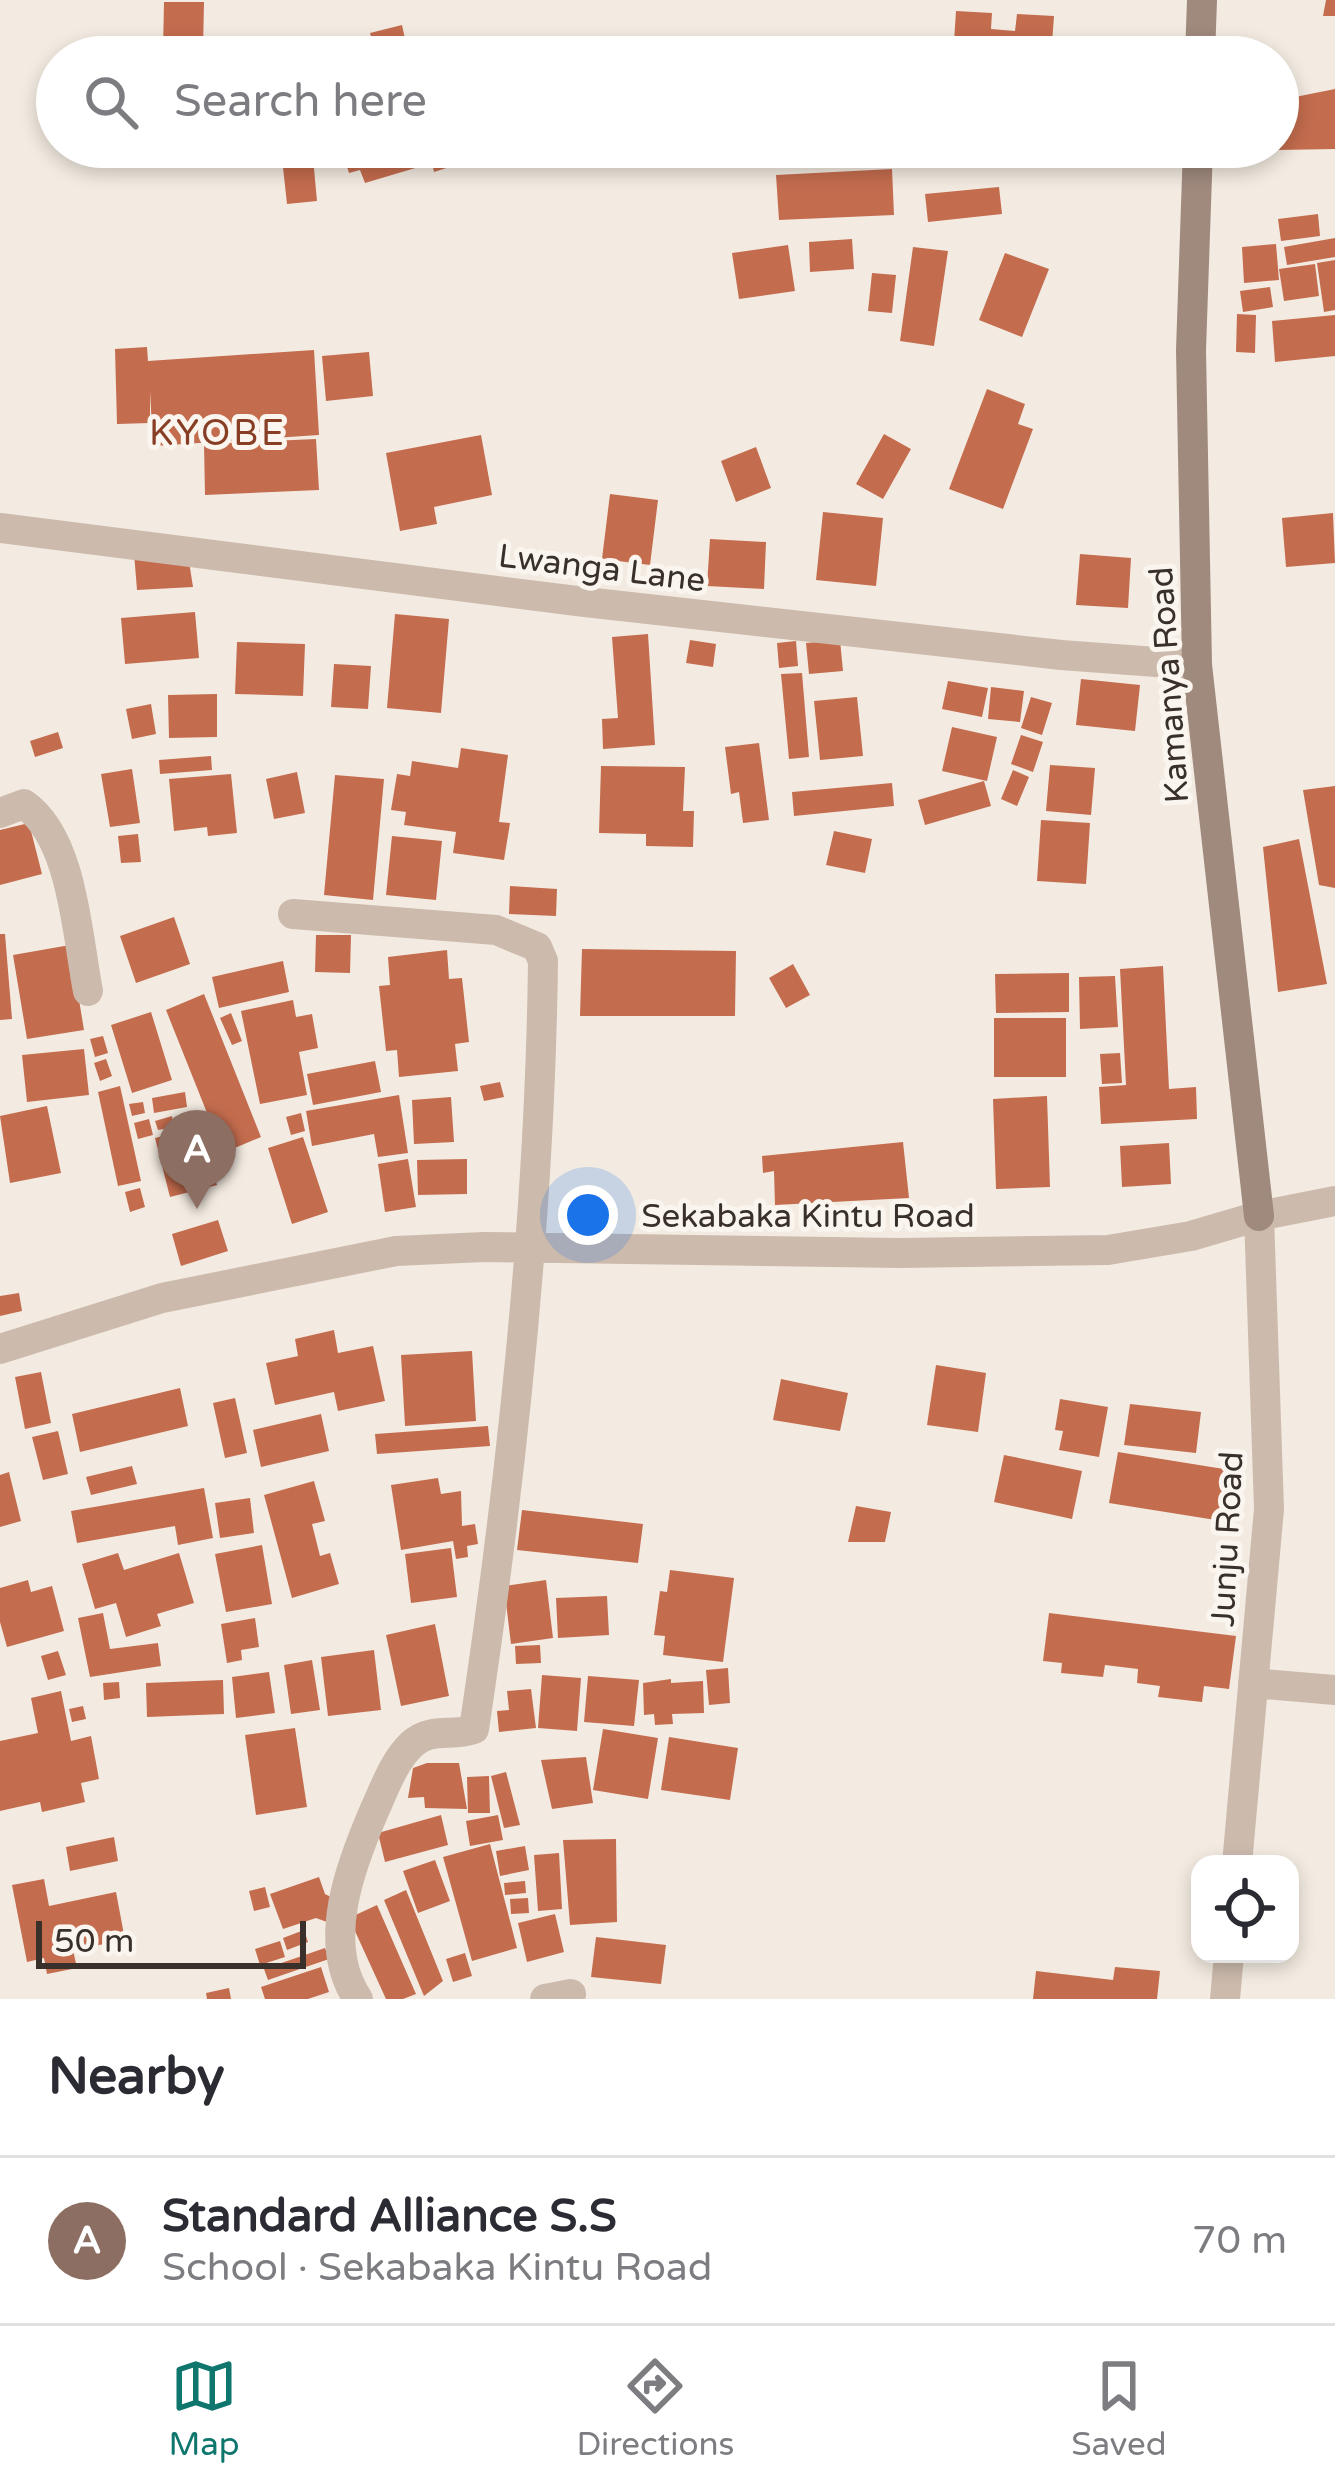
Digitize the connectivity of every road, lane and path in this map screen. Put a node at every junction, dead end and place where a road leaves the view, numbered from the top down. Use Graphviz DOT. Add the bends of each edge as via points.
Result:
graph roads {
  1 [pos="1202,0"];
  2 [pos="1201,36"];
  3 [pos="1197,168"];
  4 [pos="0,528"];
  5 [pos="1196,664"];
  6 [pos="0,813"];
  7 [pos="293,914"];
  8 [pos="88,991"];
  9 [pos="1335,1201"];
  10 [pos="1259,1216"];
  11 [pos="529,1250"];
  12 [pos="0,1348"];
  13 [pos="1253,1682"];
  14 [pos="1335,1690"];
  15 [pos="1238,1855"];
  16 [pos="1228,1963"];
  17 [pos="358,1999"];
  18 [pos="1226,1999"];
  1 -- 2 [label="street"];
  3 -- 5 [label="street, Kamanya Road"];
  4 -- 5 [label="street, Lwanga Lane" via="585,602"];
  5 -- 10 [label="street, Kamanya Road"];
  6 -- 8 [label="street" via="24,805 59,847"];
  7 -- 11 [label="street" via="496,930 537,947 543,979"];
  9 -- 10 [label="street, Sekabaka Kintu Road"];
  10 -- 11 [label="street, Sekabaka Kintu Road" via="1108,1250"];
  10 -- 13 [label="street, Junju Road" via="1269,1509"];
  11 -- 12 [label="street, Sekabaka Kintu Road" via="396,1251 162,1298"];
  11 -- 17 [label="street" via="474,1729 415,1740 351,1864 343,1954"];
  13 -- 14 [label="street"];
  13 -- 15 [label="street, Junju Road"];
  16 -- 18 [label="street"];
}
